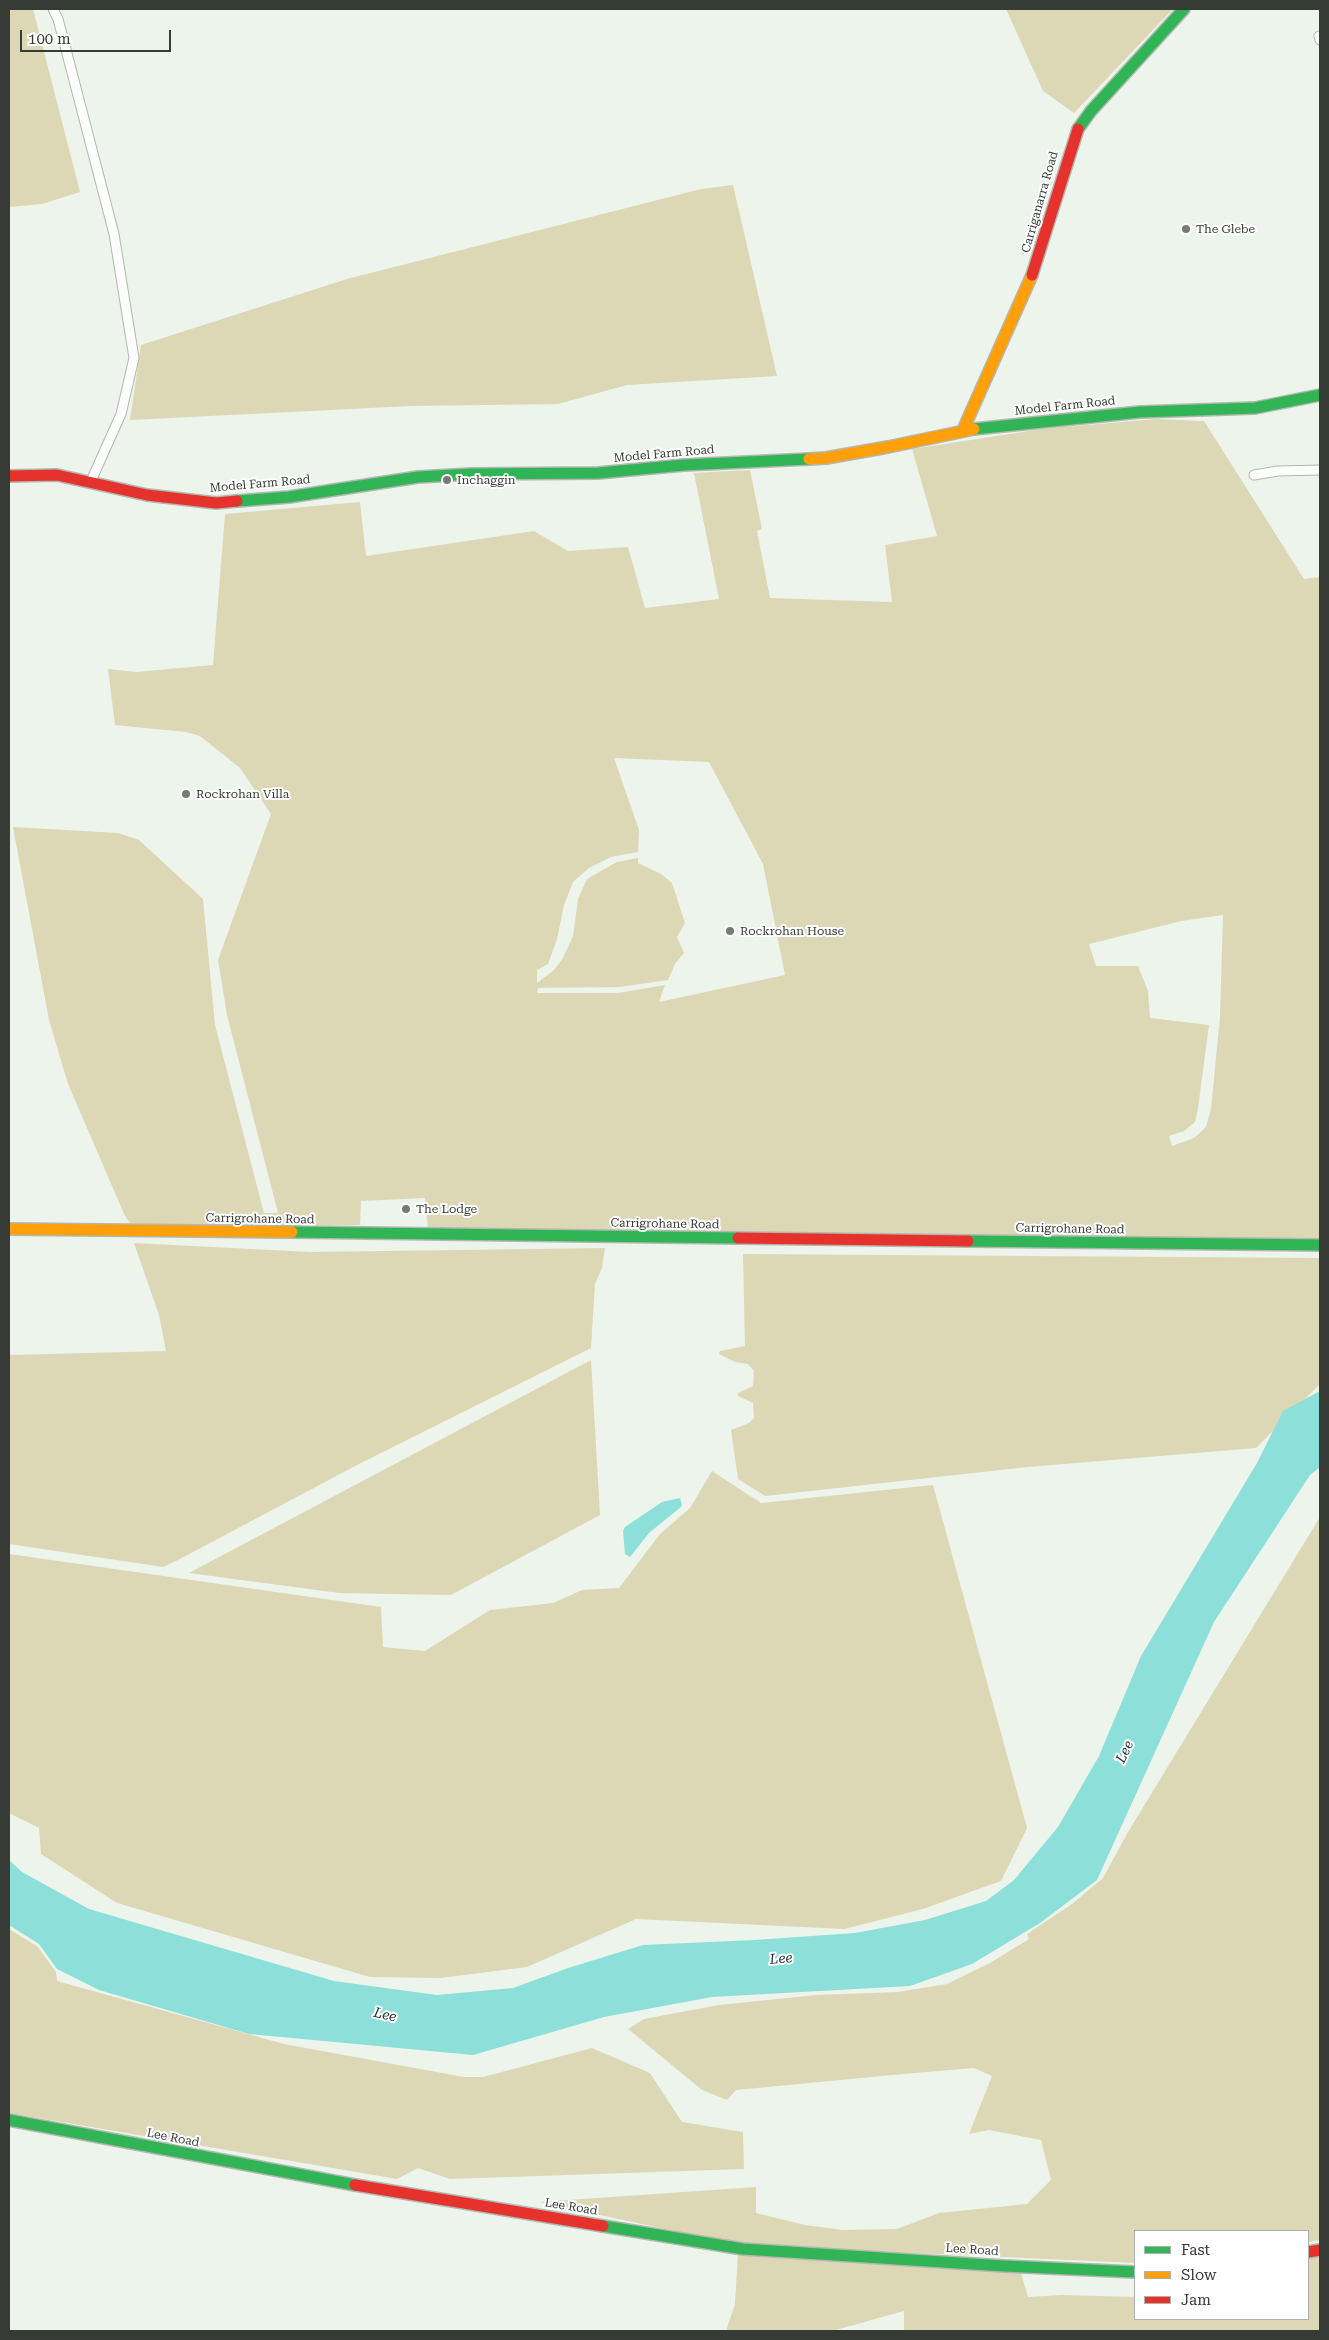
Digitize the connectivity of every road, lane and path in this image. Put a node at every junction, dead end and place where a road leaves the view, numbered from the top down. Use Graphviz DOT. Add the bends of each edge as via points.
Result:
graph roads {
  1 [pos="52,9"];
  2 [pos="1184,9"];
  3 [pos="1320,395"];
  4 [pos="963,430"];
  5 [pos="1320,470"];
  6 [pos="1254,475"];
  7 [pos="9,476"];
  8 [pos="91,481"];
  9 [pos="9,1229"];
  10 [pos="1320,1245"];
  11 [pos="9,2120"];
  12 [pos="1134,2272"];
  1 -- 8 [label="street" via="58,19 114,234 134,358 121,414"];
  2 -- 4 [label="main road, Carriganarra Road" via="1076,131 1029,284"];
  3 -- 4 [label="main road, Model Farm Road" via="1255,408 1140,412"];
  4 -- 8 [label="main road, Model Farm Road" via="826,458 598,473 418,477 289,497 216,503 147,495"];
  5 -- 6 [label="street"];
  7 -- 8 [label="main road, Model Farm Road" via="57,475"];
  9 -- 10 [label="main road, Carrigrohane Road"];
  11 -- 12 [label="main road, Lee Road" via="319,2179 743,2249"];
}
